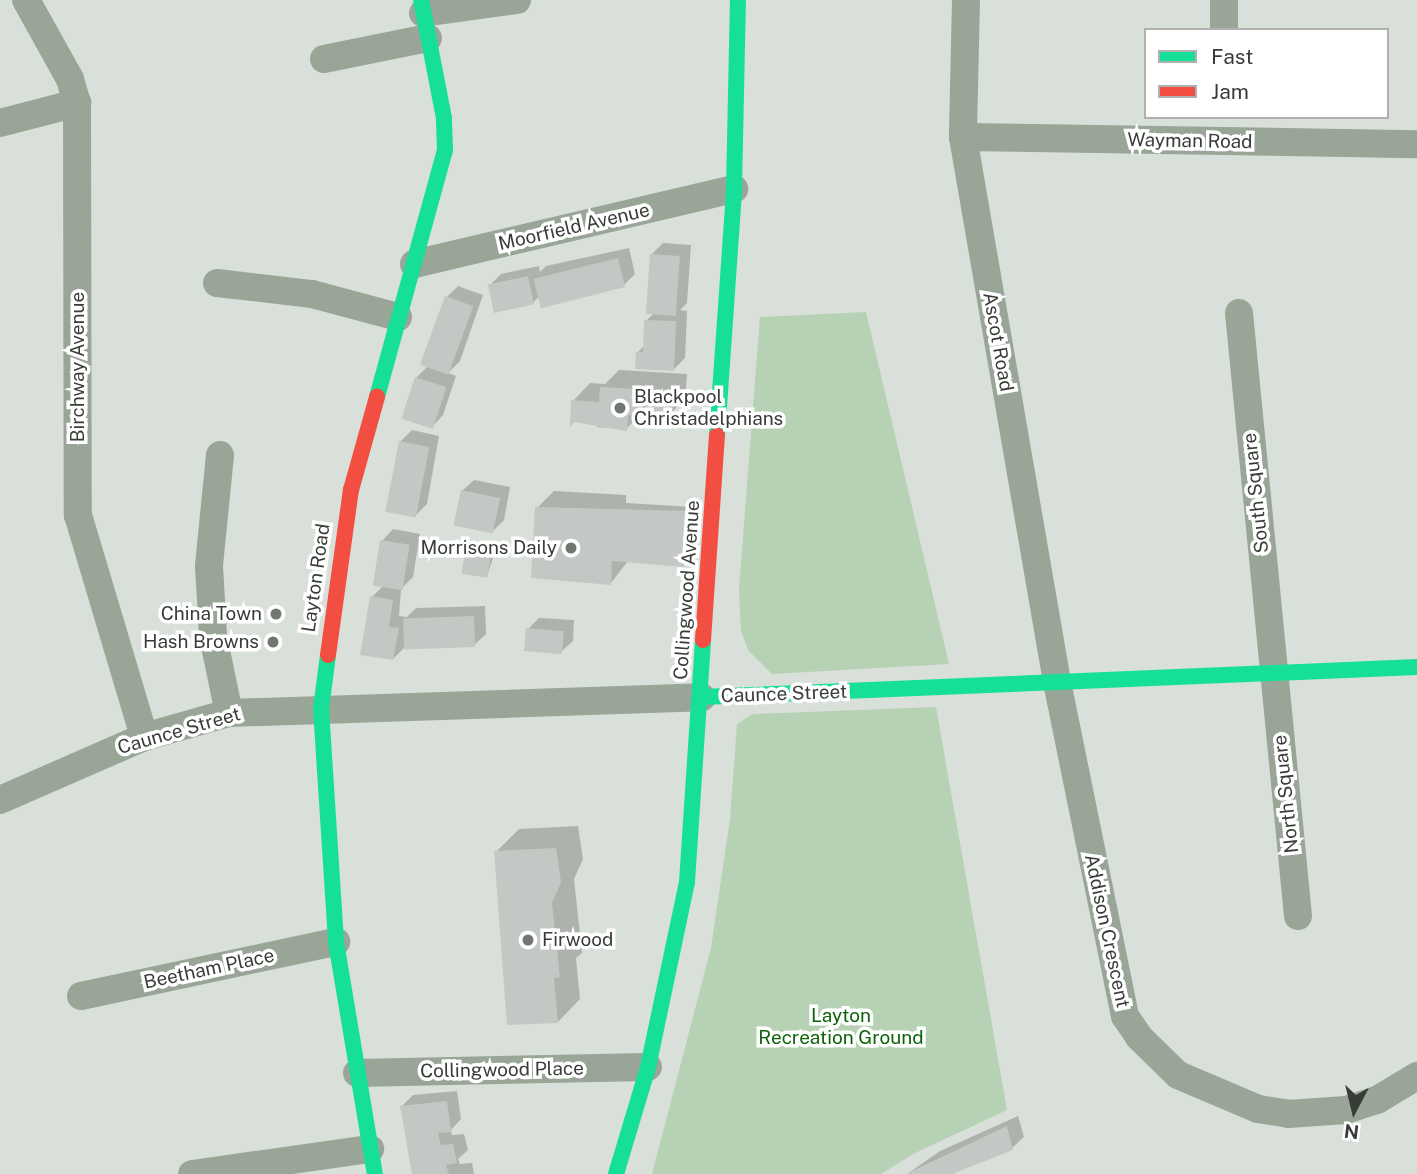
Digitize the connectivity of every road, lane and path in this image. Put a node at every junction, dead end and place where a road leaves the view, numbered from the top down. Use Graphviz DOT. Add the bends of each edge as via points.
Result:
graph roads {
  1 [pos="26,0"];
  2 [pos="517,0"];
  3 [pos="738,0"];
  4 [pos="966,0"];
  5 [pos="1224,0"];
  6 [pos="424,17"];
  7 [pos="1224,28"];
  8 [pos="324,59"];
  9 [pos="77,103"];
  10 [pos="0,123"];
  11 [pos="1222,129"];
  12 [pos="963,137"];
  13 [pos="1417,144"];
  14 [pos="734,189"];
  15 [pos="414,264"];
  16 [pos="217,282"];
  17 [pos="1239,313"];
  18 [pos="398,317"];
  19 [pos="220,455"];
  20 [pos="1417,667"];
  21 [pos="1274,672"];
  22 [pos="1057,682"];
  23 [pos="702,697"];
  24 [pos="321,709"];
  25 [pos="229,713"];
  26 [pos="144,737"];
  27 [pos="0,800"];
  28 [pos="1298,916"];
  29 [pos="336,942"];
  30 [pos="81,996"];
  31 [pos="648,1068"];
  32 [pos="357,1073"];
  33 [pos="1417,1076"];
  34 [pos="372,1161"];
  35 [pos="192,1174"];
  36 [pos="616,1174"];
  1 -- 9 [label="street, Birchway Avenue" via="70,79"];
  2 -- 6 [label="street"];
  3 -- 14 [label="street, Collingwood Avenue"];
  4 -- 12 [label="street, Ascot Road"];
  5 -- 7 [label="street"];
  6 -- 8 [label="street"];
  6 -- 15 [label="street, Layton Road" via="443,118 444,150"];
  9 -- 10 [label="street"];
  9 -- 26 [label="street, Birchway Avenue" via="78,515"];
  11 -- 12 [label="street, Wayman Road"];
  11 -- 13 [label="street, Wayman Road"];
  12 -- 22 [label="street, Ascot Road"];
  14 -- 15 [label="street, Moorfield Avenue"];
  14 -- 23 [label="street, Collingwood Avenue"];
  15 -- 18 [label="street, Layton Road"];
  16 -- 18 [label="street" via="312,294"];
  17 -- 21 [label="street, South Square"];
  18 -- 24 [label="street, Layton Road" via="351,490"];
  19 -- 25 [label="street" via="209,566 213,636"];
  20 -- 21 [label="street, Caunce Street"];
  21 -- 22 [label="street, Caunce Street"];
  21 -- 28 [label="street, North Square"];
  22 -- 23 [label="street, Caunce Street"];
  22 -- 33 [label="street, Addison Crescent" via="1116,991 1139,1037 1178,1075 1203,1089 1258,1109 1288,1114 1346,1110 1377,1100"];
  23 -- 24 [label="street, Caunce Street"];
  23 -- 31 [label="street, Collingwood Avenue" via="687,882"];
  24 -- 25 [label="street, Caunce Street"];
  24 -- 29 [label="street, Layton Road"];
  25 -- 26 [label="street, Caunce Street"];
  26 -- 27 [label="street, Caunce Street"];
  29 -- 30 [label="street, Beetham Place"];
  29 -- 32 [label="street, Layton Road"];
  31 -- 32 [label="street, Collingwood Place"];
  31 -- 36 [label="street, Collingwood Avenue"];
  32 -- 34 [label="street, Layton Road"];
  34 -- 35 [label="street"];
}
